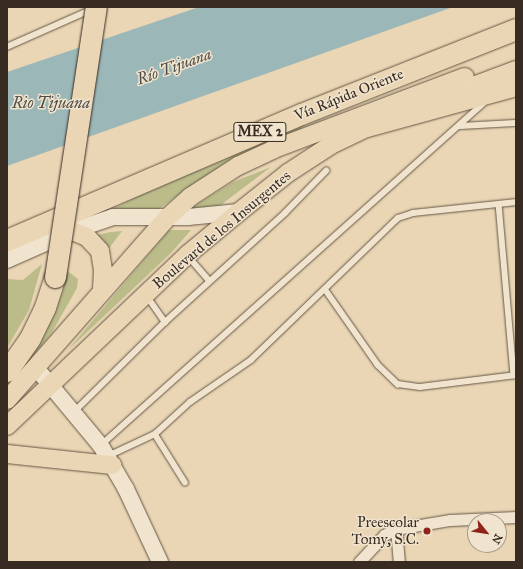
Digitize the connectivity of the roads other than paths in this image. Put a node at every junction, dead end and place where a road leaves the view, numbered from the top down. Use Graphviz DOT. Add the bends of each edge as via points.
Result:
graph roads {
  1 [pos="96,7"];
  2 [pos="100,7"];
  3 [pos="516,29"];
  4 [pos="7,47"];
  5 [pos="516,58"];
  6 [pos="516,70"];
  7 [pos="508,86"];
  8 [pos="516,123"];
  9 [pos="367,126"];
  10 [pos="458,126"];
  11 [pos="326,171"];
  12 [pos="516,202"];
  13 [pos="499,204"];
  14 [pos="239,212"];
  15 [pos="168,217"];
  16 [pos="72,231"];
  17 [pos="7,240"];
  18 [pos="187,255"];
  19 [pos="7,260"];
  20 [pos="209,280"];
  21 [pos="325,289"];
  22 [pos="102,290"];
  23 [pos="145,294"];
  24 [pos="165,322"];
  25 [pos="37,369"];
  26 [pos="7,371"];
  27 [pos="515,375"];
  28 [pos="51,384"];
  29 [pos="7,400"];
  30 [pos="74,412"];
  31 [pos="7,426"];
  32 [pos="155,434"];
  33 [pos="7,454"];
  34 [pos="107,456"];
  35 [pos="185,482"];
  36 [pos="516,517"];
  37 [pos="396,529"];
  38 [pos="160,562"];
  39 [pos="359,562"];
  40 [pos="399,562"];
  1 -- 26 [label="highway, bridge" via="55,277 46,307 30,338"];
  2 -- 4 [label="lane" via="71,17"];
  3 -- 17 [label="highway, Vía Rápida Oriente / MEX 2" via="301,114"];
  5 -- 15 [label="main road, Boulevard de los Insurgentes" via="274,149 215,180"];
  6 -- 9 [label="main road, Boulevard de los Insurgentes"];
  7 -- 9 [label="highway"];
  7 -- 10 [label="lane"];
  8 -- 10 [label="lane"];
  9 -- 14 [label="main road, Boulevard de los Insurgentes" via="331,145 288,173"];
  10 -- 34 [label="lane"];
  11 -- 20 [label="lane" via="285,213"];
  12 -- 13 [label="lane"];
  13 -- 21 [label="lane" via="413,213 398,218"];
  13 -- 27 [label="lane"];
  14 -- 15 [label="main road"];
  14 -- 18 [label="main road, Boulevard de los Insurgentes"];
  15 -- 16 [label="main road" via="113,217"];
  15 -- 22 [label="main road, Boulevard de los Insurgentes"];
  16 -- 19 [label="main road"];
  16 -- 22 [label="main road" via="87,237 100,251 103,261"];
  18 -- 20 [label="lane"];
  18 -- 23 [label="main road, Boulevard de los Insurgentes"];
  20 -- 24 [label="lane"];
  21 -- 27 [label="lane" via="378,365 398,384 420,387"];
  21 -- 32 [label="lane" via="251,360 190,402"];
  22 -- 25 [label="main road, Boulevard de los Insurgentes"];
  23 -- 24 [label="lane"];
  23 -- 28 [label="main road, Boulevard de los Insurgentes"];
  24 -- 30 [label="lane"];
  25 -- 28 [label="main road"];
  25 -- 29 [label="main road, Boulevard de los Insurgentes"];
  28 -- 30 [label="main road"];
  28 -- 31 [label="main road, Boulevard de los Insurgentes"];
  30 -- 34 [label="main road"];
  32 -- 34 [label="lane"];
  32 -- 35 [label="lane"];
  33 -- 34 [label="main road"];
  34 -- 38 [label="main road"];
  36 -- 37 [label="street" via="450,520"];
  37 -- 39 [label="street" via="380,539"];
  37 -- 40 [label="street"];
}
